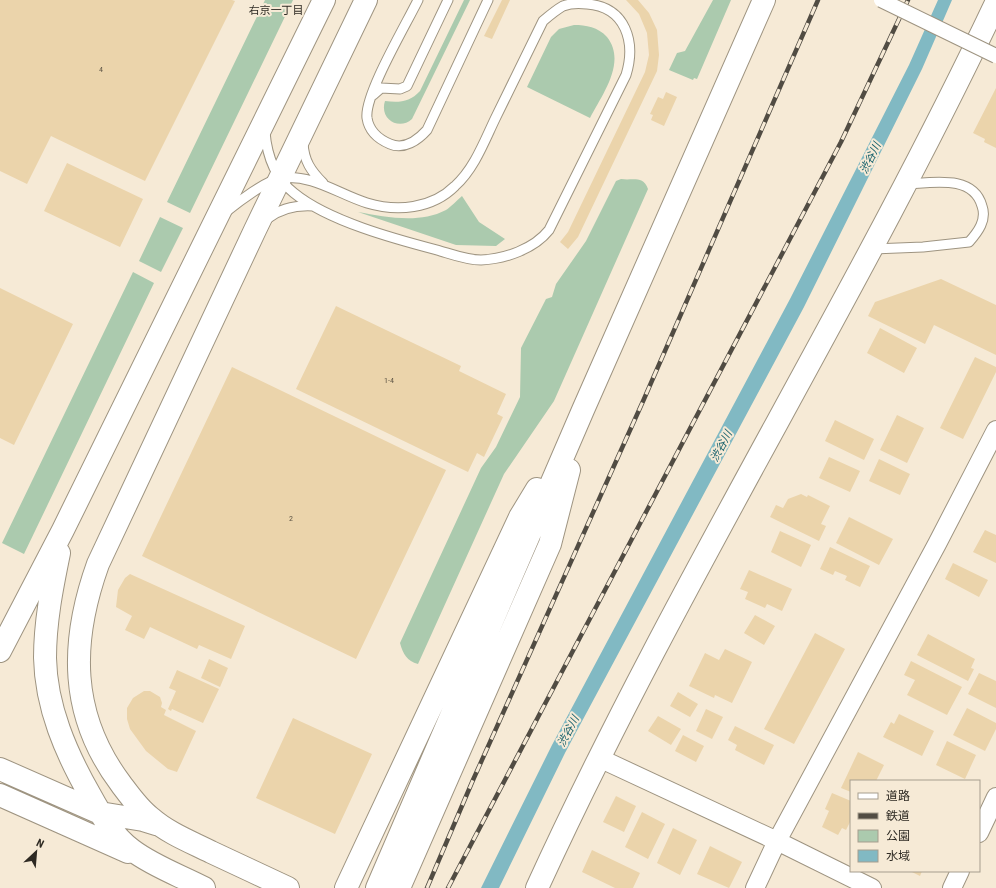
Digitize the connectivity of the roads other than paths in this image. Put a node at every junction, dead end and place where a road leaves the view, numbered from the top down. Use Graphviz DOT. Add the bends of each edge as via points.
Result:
graph roads {
  1 [pos="324,0"];
  2 [pos="336,0"];
  3 [pos="366,0"];
  4 [pos="418,0"];
  5 [pos="448,0"];
  6 [pos="488,0"];
  7 [pos="764,0"];
  8 [pos="881,0"];
  9 [pos="996,3"];
  10 [pos="314,20"];
  11 [pos="996,56"];
  12 [pos="370,97"];
  13 [pos="264,123"];
  14 [pos="302,130"];
  15 [pos="279,178"];
  16 [pos="324,184"];
  17 [pos="906,184"];
  18 [pos="315,206"];
  19 [pos="215,222"];
  20 [pos="254,230"];
  21 [pos="871,249"];
  22 [pos="583,410"];
  23 [pos="996,430"];
  24 [pos="64,530"];
  25 [pos="0,651"];
  26 [pos="599,758"];
  27 [pos="0,768"];
  28 [pos="109,768"];
  29 [pos="0,795"];
  30 [pos="996,797"];
  31 [pos="100,813"];
  32 [pos="56,821"];
  33 [pos="163,827"];
  34 [pos="980,830"];
  35 [pos="778,841"];
  36 [pos="147,859"];
  37 [pos="960,872"];
  38 [pos="204,888"];
  39 [pos="288,888"];
  40 [pos="346,888"];
  41 [pos="377,888"];
  42 [pos="399,888"];
  43 [pos="537,888"];
  44 [pos="755,888"];
  45 [pos="872,888"];
  46 [pos="952,888"];
  1 -- 10 [label="street"];
  2 -- 10 [label="lane"];
  3 -- 14 [label="street"];
  4 -- 12 [label="lane"];
  5 -- 12 [label="lane" via="407,86 400,89 381,88"];
  6 -- 12 [label="lane" via="447,90 423,135 411,143 396,146 379,138 373,132 367,116"];
  7 -- 22 [label="street"];
  8 -- 11 [label="street, bridge"];
  9 -- 17 [label="street"];
  10 -- 13 [label="street"];
  13 -- 15 [label="lane" via="268,154"];
  13 -- 19 [label="street"];
  14 -- 15 [label="street"];
  14 -- 16 [label="lane" via="304,154 309,168"];
  15 -- 16 [label="lane" via="302,177"];
  15 -- 18 [label="lane" via="294,193"];
  15 -- 19 [label="lane" via="243,198"];
  15 -- 20 [label="street"];
  16 -- 18 [label="lane" via="367,203 395,208 435,201 455,186 478,155 543,20 564,6 577,3 600,6 610,10 620,20 630,43 626,74 555,219 542,239 520,251 503,256 472,259 406,242 356,225"];
  17 -- 21 [label="street"];
  17 -- 21 [label="lane" via="952,182 968,186 980,196 984,212 980,230 969,242"];
  18 -- 20 [label="lane" via="289,207 275,212"];
  19 -- 24 [label="street"];
  20 -- 28 [label="street" via="98,564 87,593 78,660 81,694 89,726"];
  21 -- 26 [label="street"];
  22 -- 40 [label="street" via="520,517"];
  22 -- 41 [label="street"];
  22 -- 42 [label="street" via="550,544"];
  23 -- 35 [label="street"];
  24 -- 25 [label="street"];
  24 -- 31 [label="street" via="50,600 45,659 58,728 68,755"];
  26 -- 35 [label="street"];
  26 -- 43 [label="street"];
  27 -- 31 [label="street"];
  28 -- 31 [label="street" via="110,794"];
  28 -- 33 [label="street" via="144,812"];
  29 -- 32 [label="street"];
  30 -- 34 [label="street"];
  31 -- 32 [label="street" via="87,818"];
  31 -- 33 [label="street" via="143,820"];
  31 -- 36 [label="street" via="124,844"];
  32 -- 36 [label="street"];
  33 -- 39 [label="street"];
  35 -- 44 [label="street"];
  35 -- 45 [label="street"];
  36 -- 38 [label="street"];
  37 -- 46 [label="street"];
}
